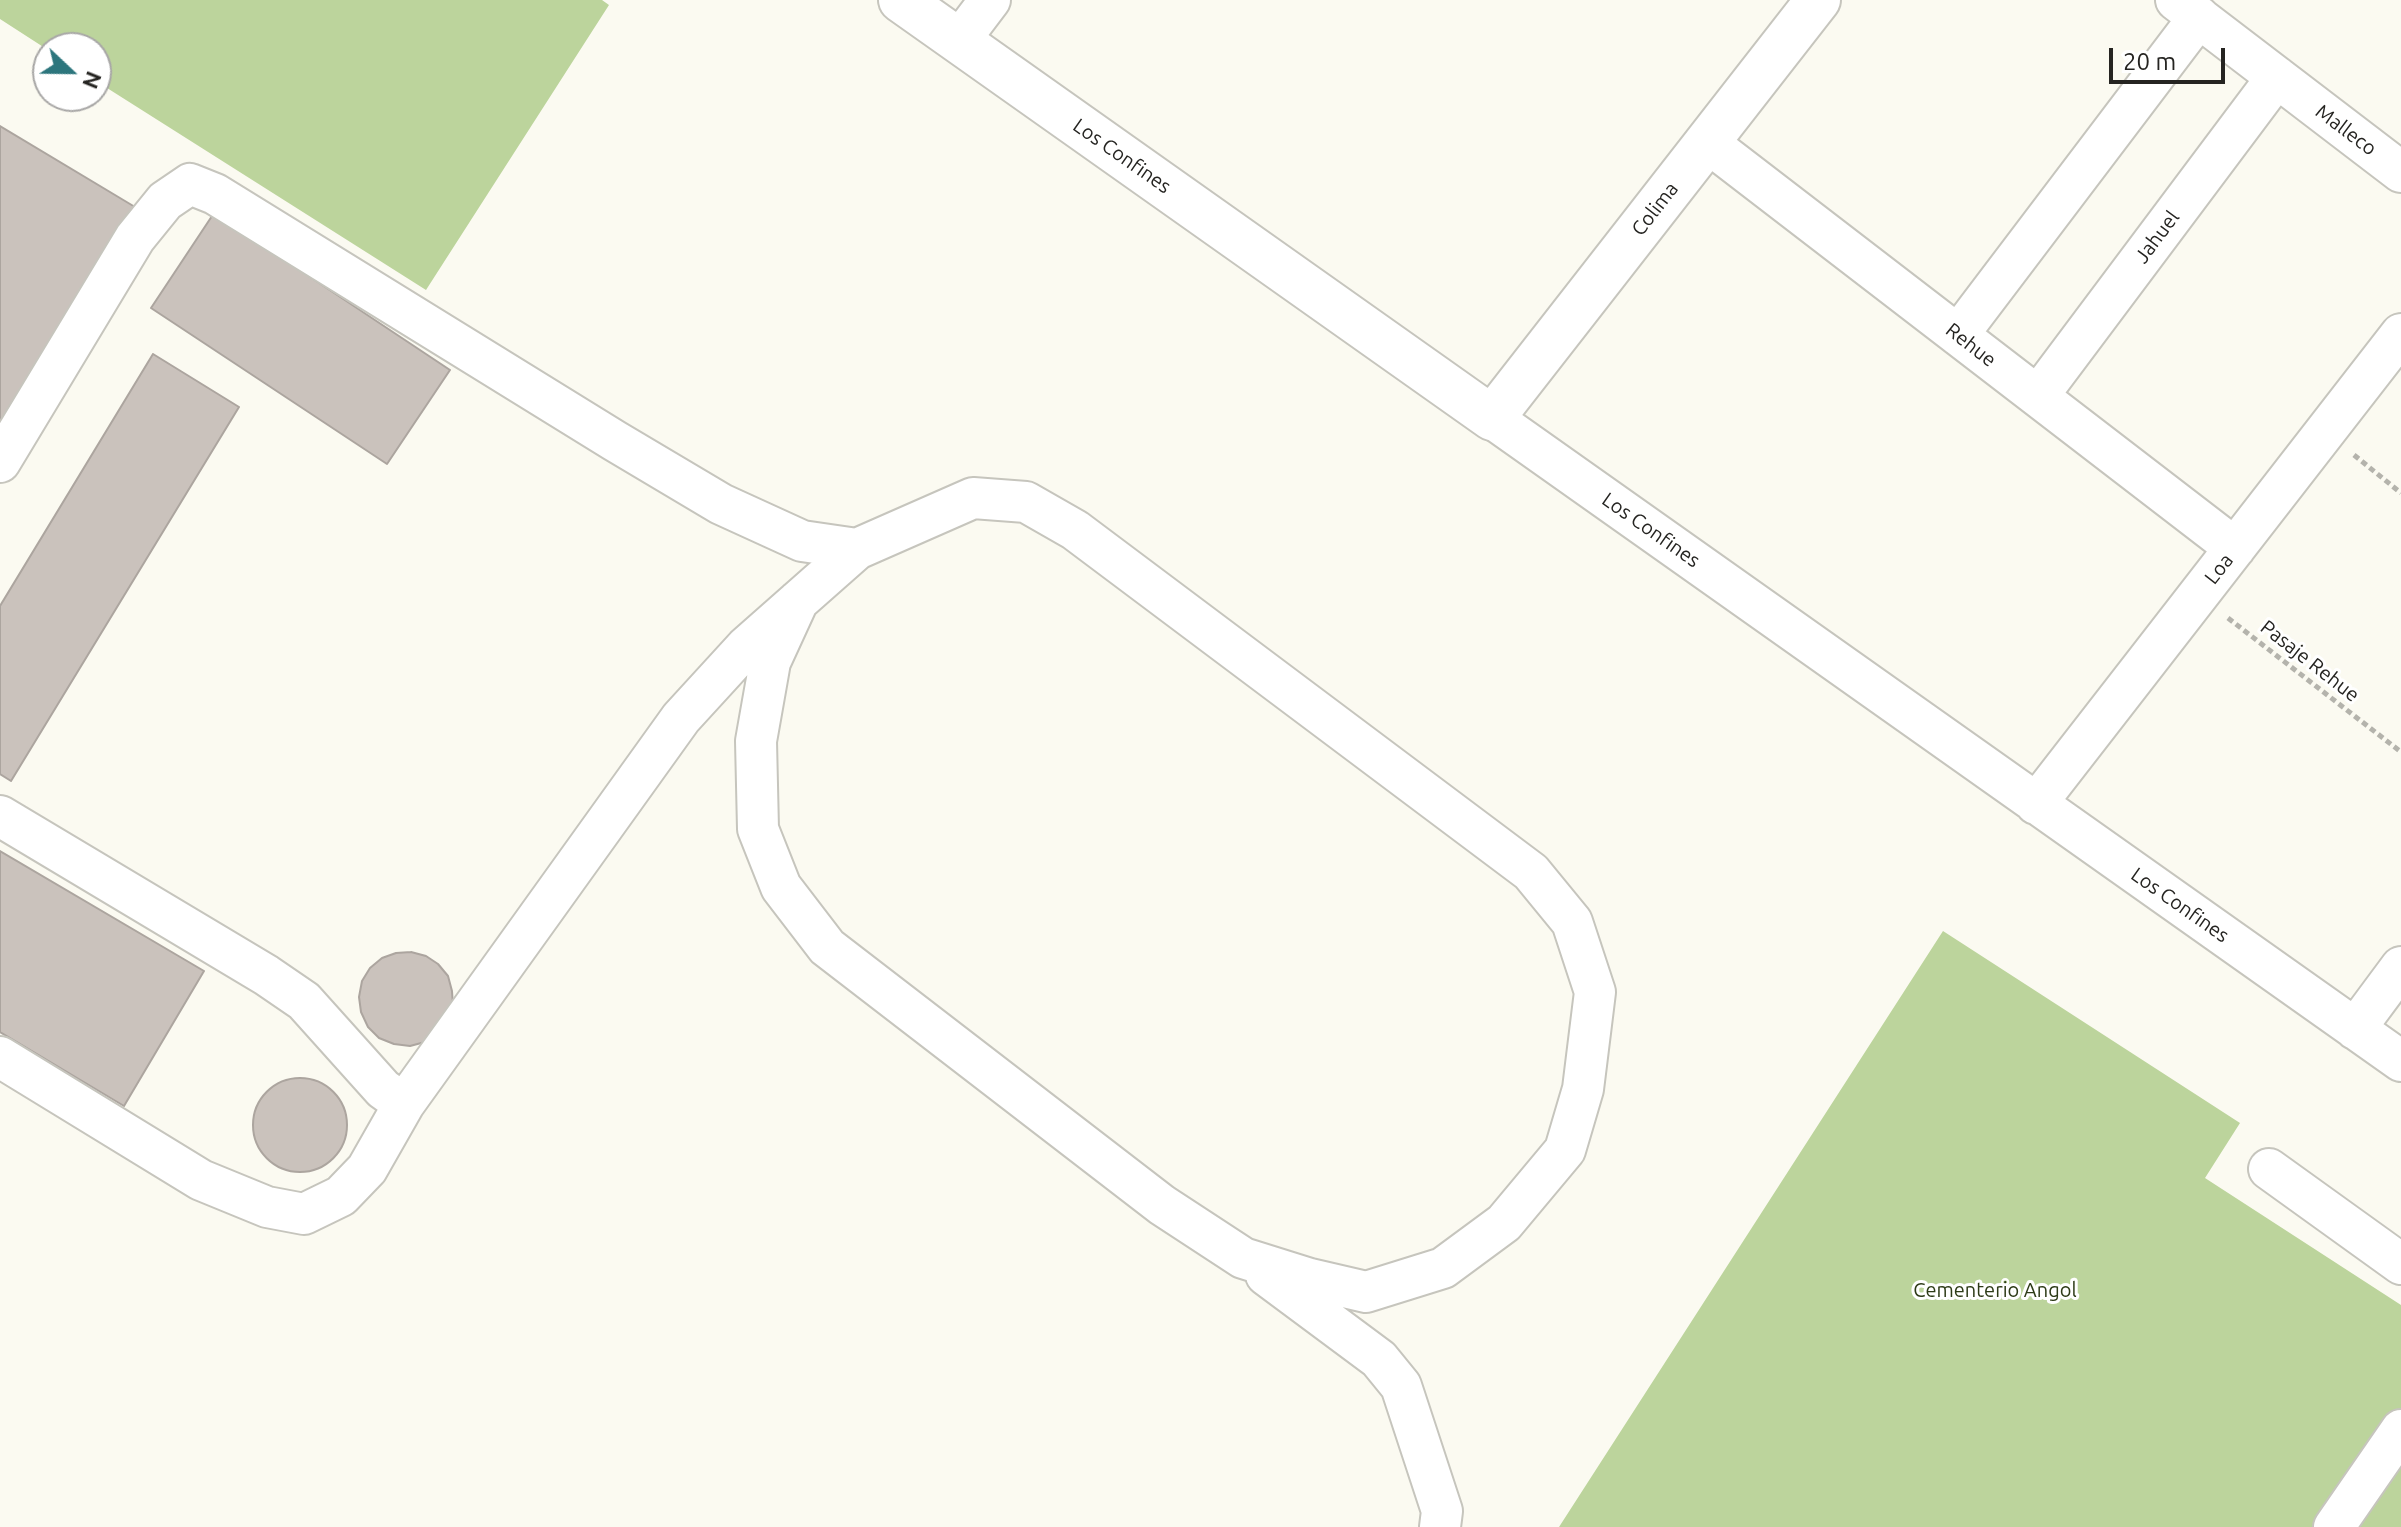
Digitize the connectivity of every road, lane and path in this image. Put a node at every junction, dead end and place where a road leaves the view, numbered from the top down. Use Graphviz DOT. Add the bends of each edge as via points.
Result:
graph roads {
  1 [pos="901,0"];
  2 [pos="990,0"];
  3 [pos="1818,0"];
  4 [pos="2187,9"];
  5 [pos="959,41"];
  6 [pos="2277,77"];
  7 [pos="1707,142"];
  8 [pos="2401,172"];
  9 [pos="2401,334"];
  10 [pos="1958,335"];
  11 [pos="2038,396"];
  12 [pos="1492,418"];
  13 [pos="2325,432"];
  14 [pos="0,462"];
  15 [pos="2401,493"];
  16 [pos="2235,548"];
  17 [pos="857,549"];
  18 [pos="2199,595"];
  19 [pos="798,601"];
  20 [pos="2401,752"];
  21 [pos="2036,804"];
  22 [pos="0,816"];
  23 [pos="2401,967"];
  24 [pos="2355,1029"];
  25 [pos="0,1057"];
  26 [pos="2401,1061"];
  27 [pos="404,1104"];
  28 [pos="2269,1169"];
  29 [pos="1243,1258"];
  30 [pos="2401,1264"];
  31 [pos="2401,1430"];
  32 [pos="1440,1527"];
  33 [pos="2334,1527"];
  1 -- 5 [label="main road, Los Confines"];
  2 -- 5 [label="street"];
  3 -- 7 [label="main road, Colima"];
  4 -- 6 [label="street, Malleco"];
  4 -- 10 [label="street"];
  5 -- 12 [label="main road, Los Confines"];
  6 -- 8 [label="street, Malleco"];
  6 -- 11 [label="street, Jahuel"];
  7 -- 10 [label="street, Rehue"];
  7 -- 12 [label="main road, Colima"];
  9 -- 13 [label="street, Loa"];
  10 -- 11 [label="street, Rehue"];
  11 -- 16 [label="street, Rehue"];
  12 -- 21 [label="street, Los Confines"];
  13 -- 15 [label="path"];
  13 -- 16 [label="street, Loa"];
  14 -- 17 [label="street" via="135,238 165,201 190,184 215,194 721,504 802,541"];
  16 -- 18 [label="street, Loa"];
  17 -- 19 [label="street"];
  17 -- 29 [label="street" via="973,498 1026,502 1075,530 1531,872 1572,922 1595,992 1583,1089 1565,1150 1504,1223 1443,1268 1366,1292"];
  18 -- 20 [label="path, Pasaje Rehue"];
  18 -- 21 [label="street, Loa"];
  19 -- 27 [label="street" via="746,647 681,718"];
  19 -- 29 [label="street" via="770,662 756,741 758,829 781,887 827,947 1162,1205"];
  21 -- 24 [label="street, Los Confines"];
  22 -- 27 [label="street" via="304,1001 383,1089"];
  23 -- 24 [label="street"];
  24 -- 26 [label="street, Los Confines"];
  25 -- 27 [label="street" via="201,1180 267,1207 304,1214 341,1196 367,1169"];
  28 -- 30 [label="street"];
  29 -- 32 [label="street" via="1379,1359 1401,1386 1442,1511"];
  31 -- 33 [label="street"];
}
